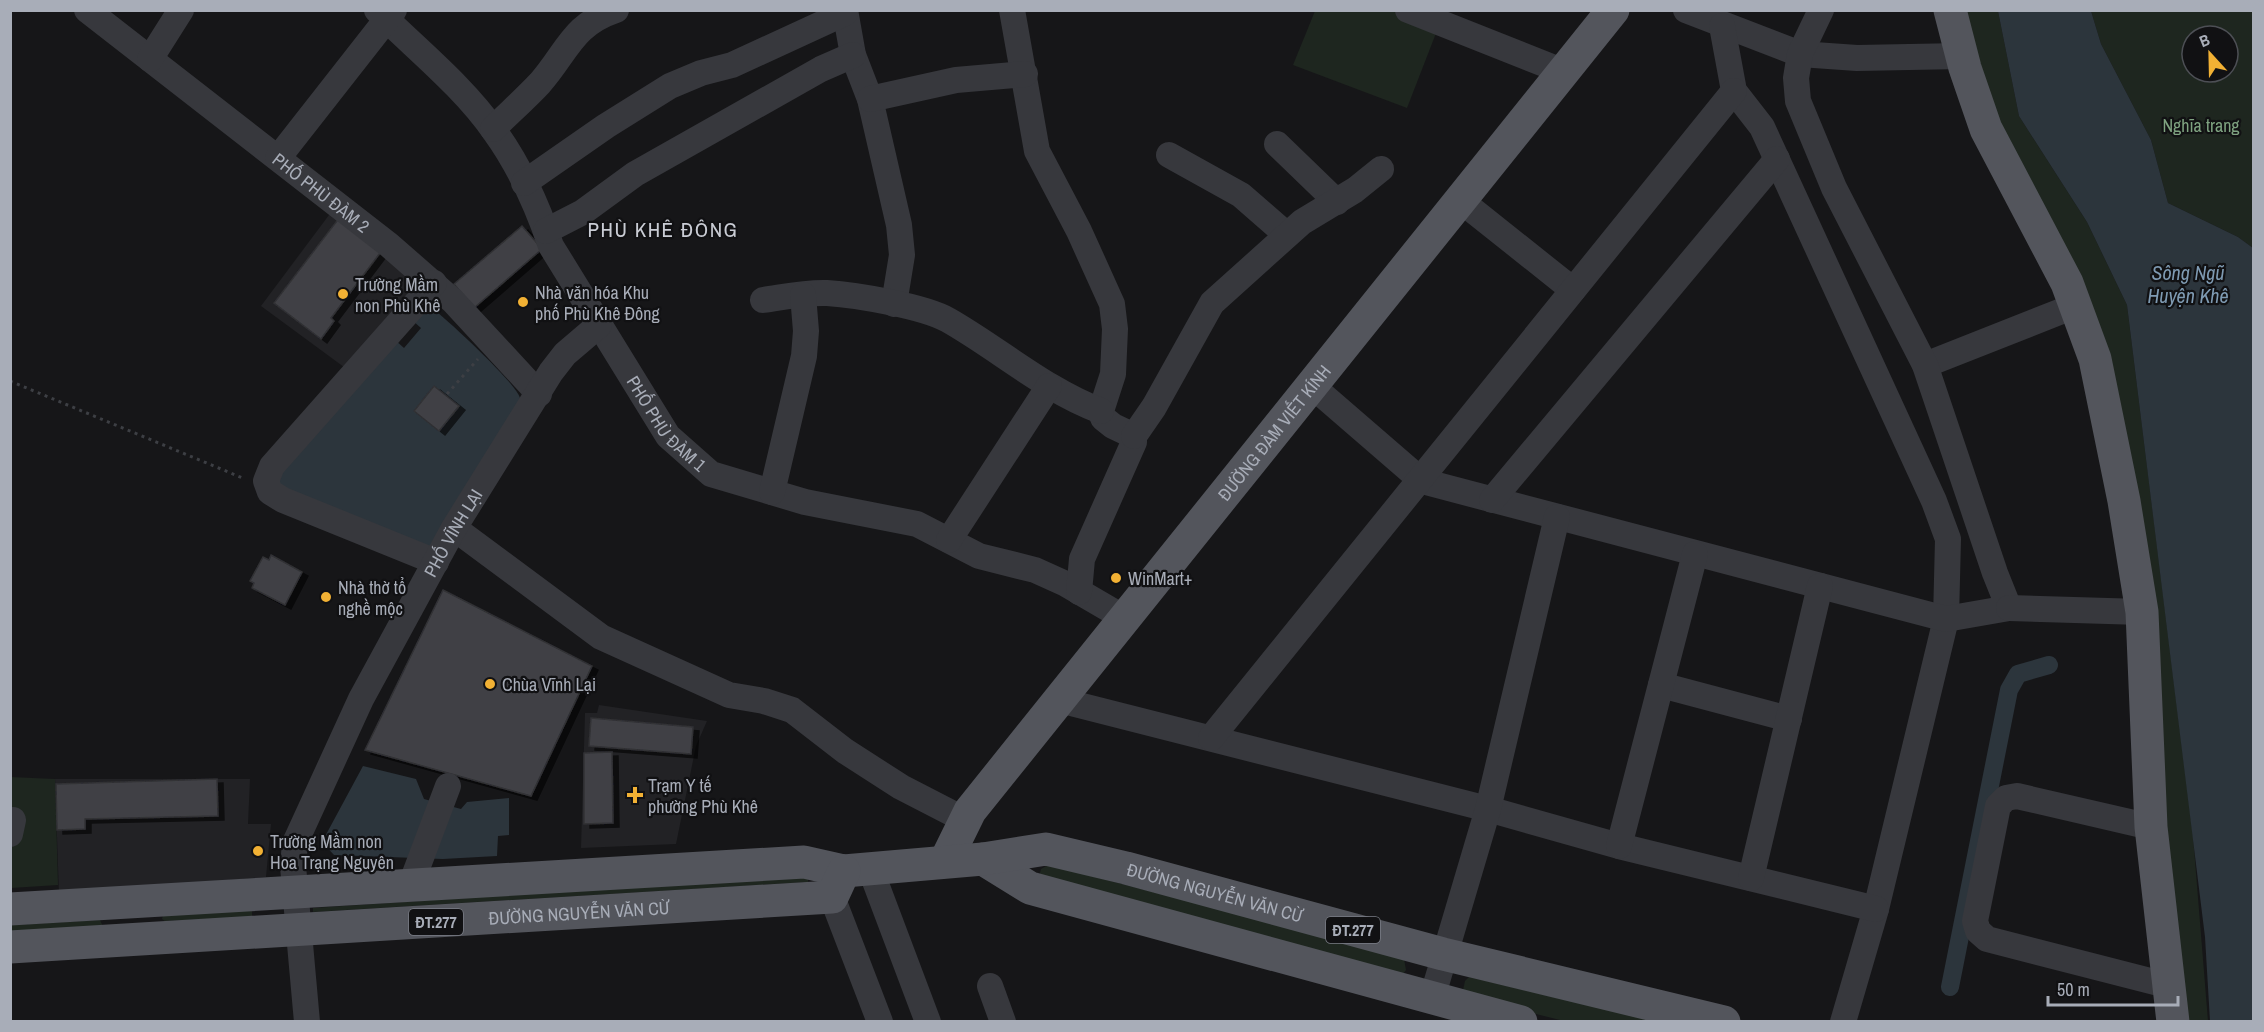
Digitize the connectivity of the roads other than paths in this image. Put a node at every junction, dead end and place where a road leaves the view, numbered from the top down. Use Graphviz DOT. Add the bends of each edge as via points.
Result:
graph roads {
  1 [pos="87,10"];
  2 [pos="181,10"];
  3 [pos="1012,10"];
  4 [pos="1408,10"];
  5 [pos="1613,10"];
  6 [pos="1821,10"];
  7 [pos="1950,10"];
  8 [pos="600,12"];
  9 [pos="845,12"];
  10 [pos="386,14"];
  11 [pos="1704,16"];
  12 [pos="1800,54"];
  13 [pos="853,55"];
  14 [pos="1962,56"];
  15 [pos="150,59"];
  16 [pos="1562,71"];
  17 [pos="1025,74"];
  18 [pos="1734,91"];
  19 [pos="870,99"];
  20 [pos="493,129"];
  21 [pos="1277,144"];
  22 [pos="1169,155"];
  23 [pos="278,158"];
  24 [pos="1777,159"];
  25 [pos="1381,169"];
  26 [pos="524,183"];
  27 [pos="1460,200"];
  28 [pos="1337,202"];
  29 [pos="546,231"];
  30 [pos="1287,235"];
  31 [pos="434,283"];
  32 [pos="1573,290"];
  33 [pos="802,295"];
  34 [pos="763,300"];
  35 [pos="894,304"];
  36 [pos="2077,305"];
  37 [pos="599,325"];
  38 [pos="1925,365"];
  39 [pos="1311,385"];
  40 [pos="1049,386"];
  41 [pos="539,394"];
  42 [pos="1101,411"];
  43 [pos="1134,436"];
  44 [pos="1422,481"];
  45 [pos="772,492"];
  46 [pos="1492,500"];
  47 [pos="1557,517"];
  48 [pos="454,528"];
  49 [pos="949,540"];
  50 [pos="1695,554"];
  51 [pos="436,562"];
  52 [pos="1820,586"];
  53 [pos="1079,592"];
  54 [pos="2009,608"];
  55 [pos="2142,612"];
  56 [pos="1126,619"];
  57 [pos="1946,619"];
  58 [pos="1661,685"];
  59 [pos="1059,700"];
  60 [pos="1789,719"];
  61 [pos="1211,738"];
  62 [pos="445,793"];
  63 [pos="1488,809"];
  64 [pos="965,820"];
  65 [pos="2151,827"];
  66 [pos="1619,846"];
  67 [pos="982,859"];
  68 [pos="946,860"];
  69 [pos="414,876"];
  70 [pos="1751,878"];
  71 [pos="849,879"];
  72 [pos="295,894"];
  73 [pos="132,902"];
  74 [pos="10,909"];
  75 [pos="1876,909"];
  76 [pos="300,928"];
  77 [pos="135,938"];
  78 [pos="10,946"];
  79 [pos="1443,954"];
  80 [pos="990,986"];
  81 [pos="2170,986"];
  82 [pos="1432,998"];
  83 [pos="307,1022"];
  84 [pos="880,1022"];
  85 [pos="928,1022"];
  86 [pos="1003,1022"];
  87 [pos="1521,1022"];
  88 [pos="1724,1022"];
  89 [pos="1843,1022"];
  90 [pos="2173,1022"];
  1 -- 15 [label="street, PHỐ PHÙ ĐÀM 2"];
  2 -- 15 [label="street"];
  3 -- 17 [label="street"];
  4 -- 16 [label="street"];
  5 -- 16 [label="main road, ĐƯỜNG ĐÀM VIẾT KÍNH"];
  6 -- 12 [label="street"];
  7 -- 14 [label="main road"];
  8 -- 20 [label="street" via="580,30 541,81"];
  9 -- 13 [label="street"];
  9 -- 26 [label="street" via="732,65 670,86"];
  10 -- 20 [label="street, PHỐ PHÙ ĐÀM 1"];
  10 -- 23 [label="street"];
  11 -- 12 [label="street"];
  11 -- 18 [label="street"];
  12 -- 14 [label="street" via="1857,58"];
  12 -- 38 [label="street" via="1797,101 1806,124 1834,188"];
  13 -- 19 [label="street"];
  13 -- 29 [label="street" via="821,69 635,174 583,212"];
  14 -- 36 [label="main road" via="1986,129"];
  15 -- 23 [label="street, PHỐ PHÙ ĐÀM 2"];
  16 -- 27 [label="main road, ĐƯỜNG ĐÀM VIẾT KÍNH"];
  17 -- 19 [label="street" via="956,80"];
  17 -- 42 [label="street" via="1037,151 1112,304 1113,374"];
  18 -- 24 [label="street" via="1762,127"];
  18 -- 32 [label="street"];
  19 -- 35 [label="street" via="899,225 902,255"];
  20 -- 26 [label="street, PHỐ PHÙ ĐÀM 1"];
  21 -- 28 [label="street"];
  22 -- 30 [label="street" via="1241,195"];
  23 -- 31 [label="street, PHỐ PHÙ ĐÀM 2"];
  24 -- 46 [label="street"];
  24 -- 57 [label="street" via="1948,539"];
  25 -- 28 [label="street"];
  26 -- 29 [label="street, PHỐ PHÙ ĐÀM 1"];
  27 -- 32 [label="street"];
  27 -- 39 [label="main road, ĐƯỜNG ĐÀM VIẾT KÍNH"];
  28 -- 30 [label="street"];
  29 -- 37 [label="street, PHỐ PHÙ ĐÀM 1" via="551,246"];
  30 -- 43 [label="street" via="1212,303"];
  31 -- 41 [label="street, PHỐ PHÙ ĐÀM 2"];
  31 -- 51 [label="street" via="272,466 266,488 283,500"];
  32 -- 44 [label="street"];
  33 -- 34 [label="street"];
  33 -- 35 [label="street" via="826,293"];
  33 -- 45 [label="street" via="804,356"];
  35 -- 40 [label="street" via="945,318"];
  36 -- 38 [label="street"];
  36 -- 55 [label="main road" via="2095,359"];
  37 -- 41 [label="street, PHỐ VĨNH LẠI" via="565,354"];
  37 -- 45 [label="street, PHỐ PHÙ ĐÀM 1" via="668,436 711,474"];
  38 -- 54 [label="street"];
  39 -- 44 [label="street"];
  39 -- 56 [label="main road, ĐƯỜNG ĐÀM VIẾT KÍNH"];
  40 -- 42 [label="street"];
  40 -- 49 [label="street"];
  41 -- 48 [label="street, PHỐ VĨNH LẠI"];
  42 -- 43 [label="street" via="1113,426"];
  43 -- 53 [label="street" via="1082,559"];
  44 -- 46 [label="street"];
  44 -- 61 [label="street"];
  45 -- 49 [label="street, PHỐ PHÙ ĐÀM 1" via="917,525"];
  46 -- 47 [label="street"];
  47 -- 50 [label="street"];
  47 -- 63 [label="street"];
  48 -- 51 [label="street, PHỐ VĨNH LẠI"];
  48 -- 64 [label="street" via="602,637 729,695 792,711 844,751 901,787"];
  49 -- 53 [label="street, PHỐ PHÙ ĐÀM 1" via="979,556 1035,570"];
  50 -- 52 [label="street"];
  50 -- 58 [label="street"];
  51 -- 72 [label="street, PHỐ VĨNH LẠI" via="361,699 296,843"];
  52 -- 57 [label="street"];
  52 -- 60 [label="street"];
  53 -- 56 [label="street, PHỐ PHÙ ĐÀM 1"];
  54 -- 55 [label="street"];
  54 -- 57 [label="street"];
  55 -- 65 [label="main road"];
  56 -- 59 [label="main road, ĐƯỜNG ĐÀM VIẾT KÍNH"];
  57 -- 75 [label="street"];
  58 -- 60 [label="street"];
  58 -- 66 [label="street"];
  59 -- 61 [label="street"];
  59 -- 64 [label="main road, ĐƯỜNG ĐÀM VIẾT KÍNH"];
  60 -- 70 [label="street"];
  61 -- 63 [label="street"];
  62 -- 69 [label="street"];
  63 -- 66 [label="street"];
  63 -- 79 [label="street"];
  64 -- 68 [label="main road, ĐƯỜNG ĐÀM VIẾT KÍNH"];
  65 -- 81 [label="main road"];
  65 -- 81 [label="street" via="2017,796 2006,798 1998,806 1975,921 1978,931 1987,939"];
  66 -- 70 [label="street"];
  67 -- 68 [label="main road, ĐƯỜNG NGUYỄN VĂN CỪ / ĐT.277"];
  67 -- 79 [label="main road, ĐƯỜNG NGUYỄN VĂN CỪ / ĐT.277" via="1046,849"];
  67 -- 82 [label="main road, ĐT.277" via="1030,888"];
  68 -- 71 [label="main road, ĐƯỜNG NGUYỄN VĂN CỪ / ĐT.277"];
  69 -- 71 [label="main road, ĐƯỜNG NGUYỄN VĂN CỪ / ĐT.277" via="804,862"];
  69 -- 72 [label="main road, ĐƯỜNG NGUYỄN VĂN CỪ / ĐT.277"];
  70 -- 75 [label="street"];
  71 -- 76 [label="main road, ĐƯỜNG NGUYỄN VĂN CỪ / ĐT.277" via="373,926"];
  71 -- 84 [label="street"];
  71 -- 85 [label="street"];
  72 -- 73 [label="main road, ĐƯỜNG NGUYỄN VĂN CỪ / ĐT.277"];
  72 -- 76 [label="street, PHỐ VĨNH LẠI"];
  73 -- 74 [label="main road, ĐƯỜNG NGUYỄN VĂN CỪ / ĐT.277"];
  73 -- 77 [label="main road"];
  75 -- 89 [label="street"];
  76 -- 77 [label="main road, ĐƯỜNG NGUYỄN VĂN CỪ / ĐT.277"];
  76 -- 83 [label="street, PHỐ VĨNH LẠI"];
  77 -- 78 [label="main road, ĐƯỜNG NGUYỄN VĂN CỪ / ĐT.277"];
  79 -- 82 [label="street"];
  79 -- 88 [label="main road, ĐƯỜNG NGUYỄN VĂN CỪ / ĐT.277"];
  80 -- 86 [label="street"];
  81 -- 90 [label="main road"];
  82 -- 87 [label="main road, ĐT.277"];
}
